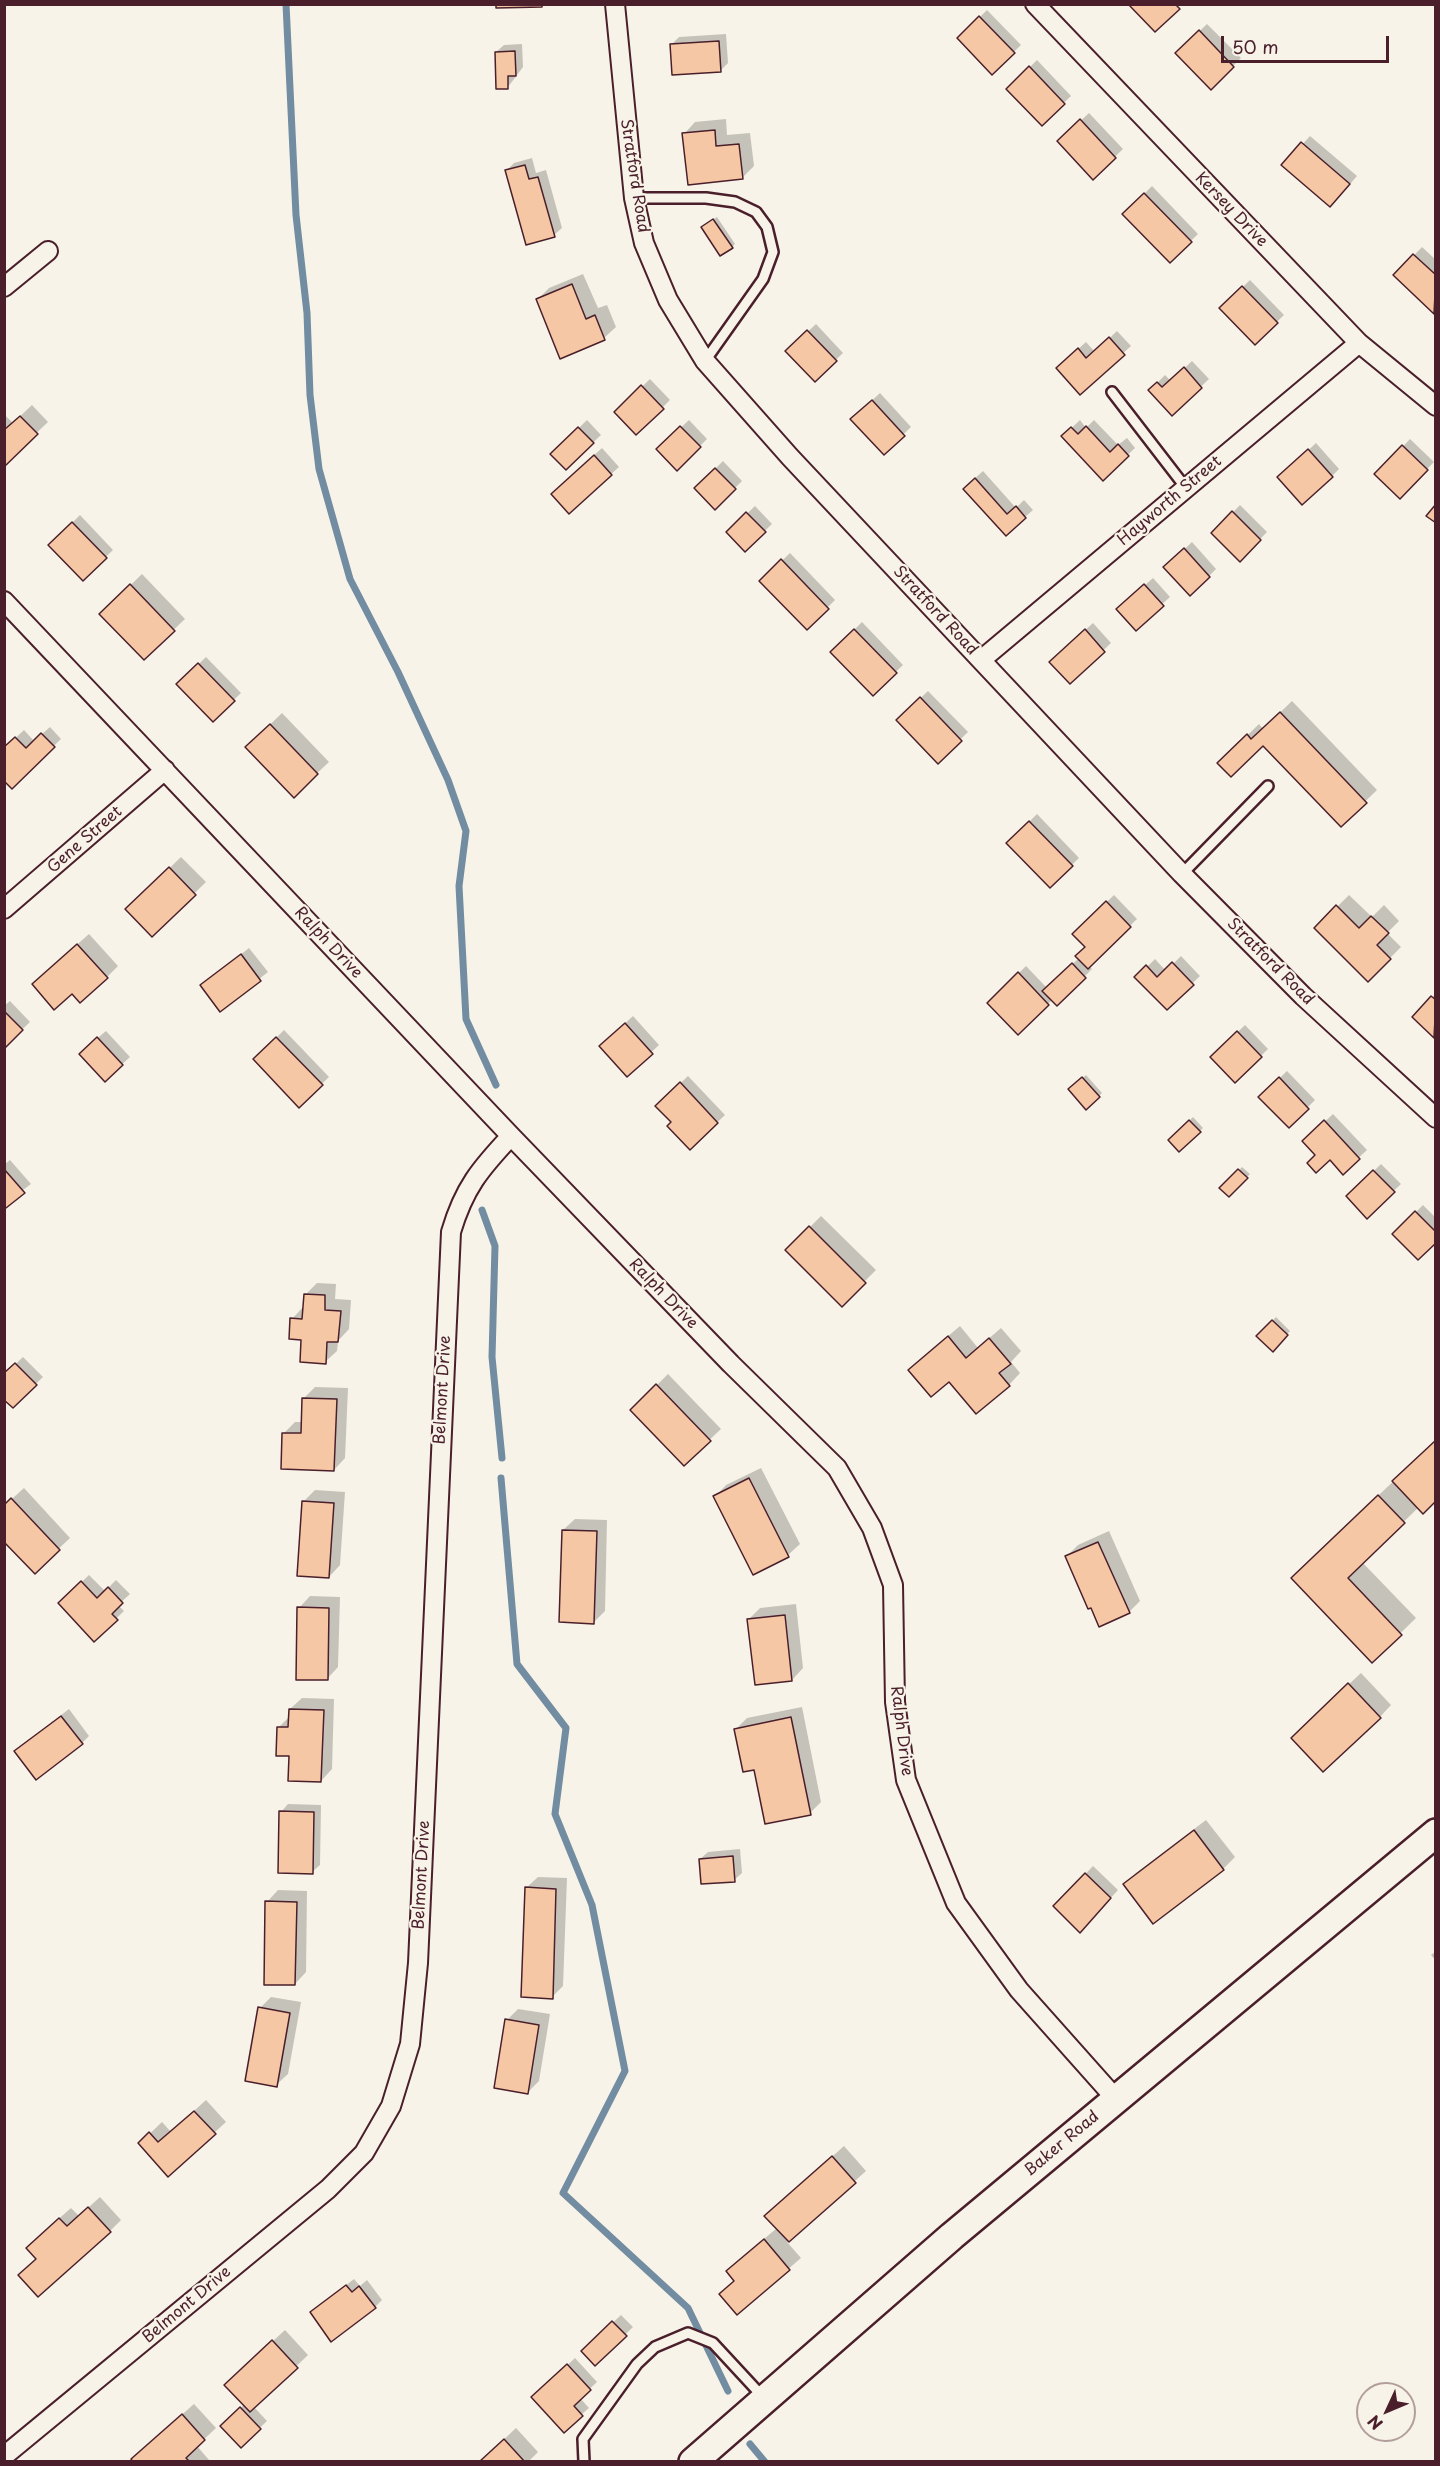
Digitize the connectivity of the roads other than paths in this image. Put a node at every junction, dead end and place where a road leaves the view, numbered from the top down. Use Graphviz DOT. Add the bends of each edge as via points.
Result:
graph roads {
  1 [pos="615,4"];
  2 [pos="1035,4"];
  3 [pos="634,198"];
  4 [pos="48,251"];
  5 [pos="4,287"];
  6 [pos="1359,343"];
  7 [pos="705,361"];
  8 [pos="1112,392"];
  9 [pos="1436,406"];
  10 [pos="1185,488"];
  11 [pos="4,601"];
  12 [pos="981,660"];
  13 [pos="165,770"];
  14 [pos="1268,786"];
  15 [pos="1182,874"];
  16 [pos="4,909"];
  17 [pos="1436,1118"];
  18 [pos="511,1136"];
  19 [pos="1436,1833"];
  20 [pos="1116,2099"];
  21 [pos="765,2400"];
  22 [pos="4,2456"];
  23 [pos="584,2462"];
  24 [pos="693,2462"];
  1 -- 3 [label="street, Stratford Road"];
  2 -- 6 [label="street, Kersey Drive"];
  3 -- 7 [label="street, Stratford Road" via="644,243 668,300"];
  3 -- 7 [label="lane" via="735,202 756,212 766,227 773,252 763,279"];
  4 -- 5 [label="street"];
  6 -- 9 [label="street, Kersey Drive"];
  6 -- 10 [label="street, Hayworth Street"];
  7 -- 12 [label="street, Stratford Road"];
  8 -- 10 [label="lane"];
  10 -- 12 [label="street, Hayworth Street"];
  11 -- 13 [label="street, Ralph Drive"];
  12 -- 15 [label="street, Stratford Road"];
  13 -- 16 [label="street, Gene Street"];
  13 -- 18 [label="street, Ralph Drive"];
  14 -- 15 [label="lane"];
  15 -- 17 [label="street, Stratford Road" via="1303,996"];
  18 -- 20 [label="street, Ralph Drive" via="731,1365 837,1468 872,1528 893,1585 895,1702 906,1780 956,1903 1018,1990"];
  18 -- 22 [label="street, Belmont Drive" via="475,1177 460,1203 451,1232 418,1963 410,2043 391,2106 364,2153 328,2189"];
  19 -- 20 [label="street, Baker Road"];
  20 -- 21 [label="street, Baker Road"];
  21 -- 23 [label="lane" via="713,2343 688,2333 655,2347 637,2364 583,2439"];
  21 -- 24 [label="street, Baker Road"];
}
